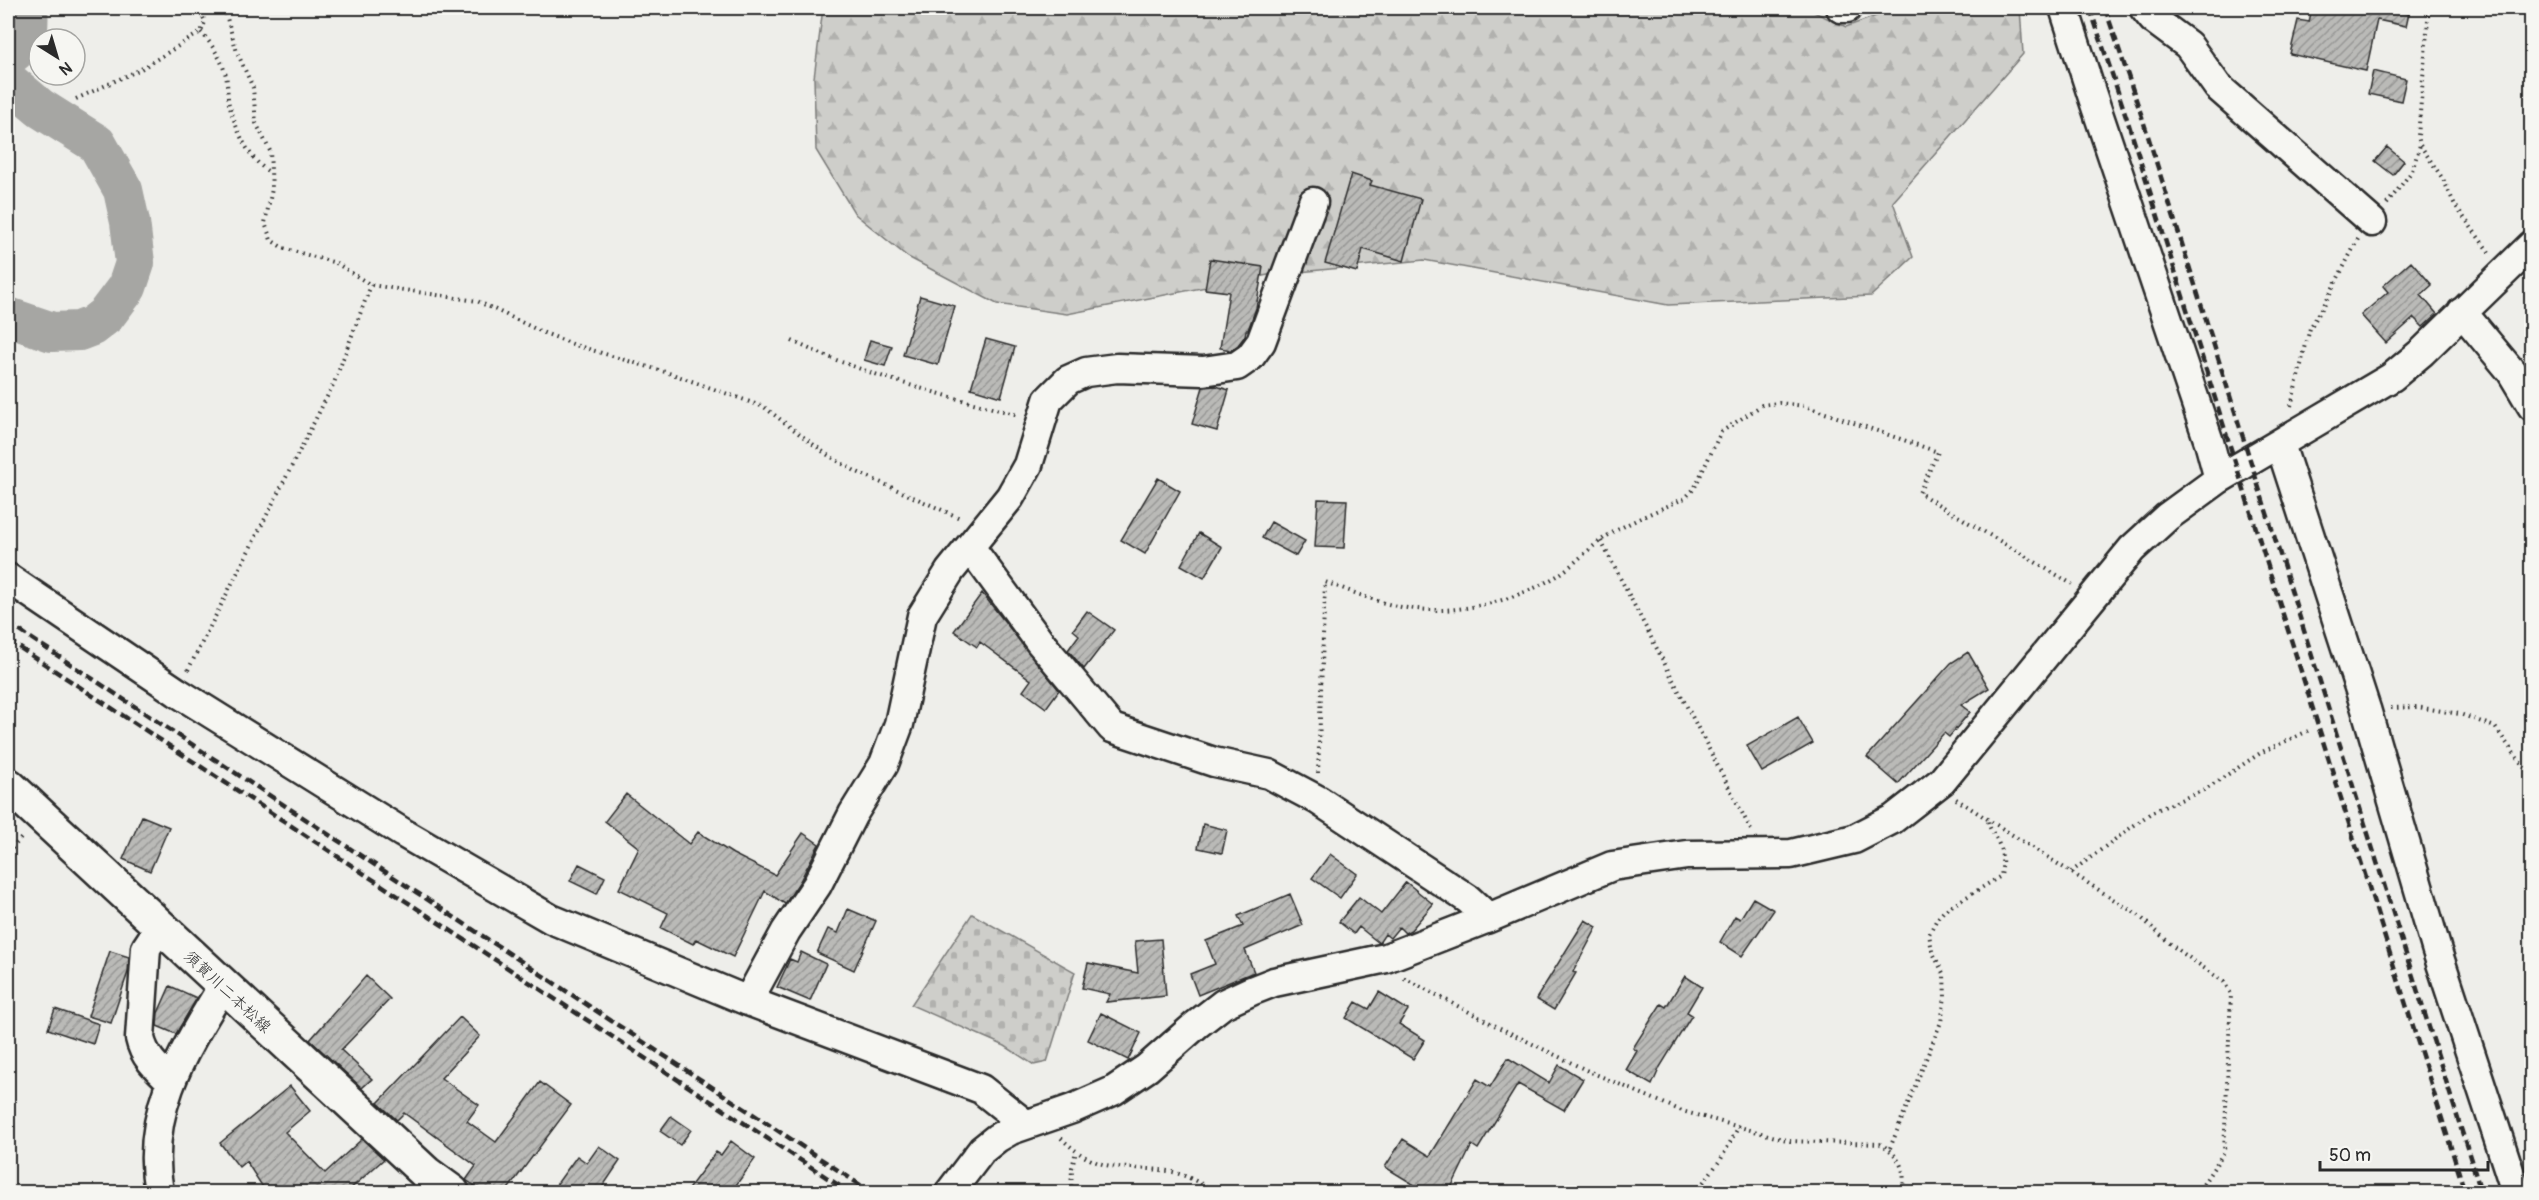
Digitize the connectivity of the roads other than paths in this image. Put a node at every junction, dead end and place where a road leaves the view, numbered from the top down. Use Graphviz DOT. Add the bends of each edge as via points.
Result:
graph roads {
  1 [pos="1841,8"];
  2 [pos="1847,8"];
  3 [pos="2064,8"];
  4 [pos="2144,8"];
  5 [pos="1313,202"];
  6 [pos="2372,222"];
  7 [pos="2532,245"];
  8 [pos="2463,312"];
  9 [pos="2532,406"];
  10 [pos="2286,441"];
  11 [pos="2218,479"];
  12 [pos="970,547"];
  13 [pos="8,578"];
  14 [pos="8,784"];
  15 [pos="1486,919"];
  16 [pos="160,927"];
  17 [pos="223,986"];
  18 [pos="748,1001"];
  19 [pos="171,1081"];
  20 [pos="1034,1121"];
  21 [pos="159,1192"];
  22 [pos="452,1192"];
  23 [pos="950,1192"];
  24 [pos="2516,1192"];
  1 -- 2 [label="street"];
  3 -- 11 [label="street"];
  4 -- 6 [label="street" via="2188,45 2218,87"];
  5 -- 12 [label="street" via="1265,331 1250,357 1237,366 1203,371 1117,368 1086,372 1068,380 1048,400 1028,465 1015,489"];
  7 -- 8 [label="street"];
  8 -- 9 [label="street" via="2511,371"];
  8 -- 10 [label="street" via="2392,377"];
  10 -- 11 [label="street"];
  10 -- 24 [label="street" via="2437,951"];
  11 -- 15 [label="street" via="2132,549 1935,787 1893,819 1854,839 1791,854 1687,855 1612,866"];
  12 -- 15 [label="street" via="1039,641 1112,728 1214,762 1269,774 1310,796 1468,899"];
  12 -- 18 [label="street" via="922,616 899,724 884,764"];
  13 -- 18 [label="street" via="177,692 403,833 551,919"];
  14 -- 16 [label="main road, 須賀川二本松線"];
  15 -- 20 [label="street" via="1380,959 1274,982 1251,991 1223,1004 1148,1068 1113,1091"];
  16 -- 17 [label="main road, 須賀川二本松線"];
  16 -- 19 [label="street" via="146,948 140,1038 142,1050"];
  17 -- 19 [label="street"];
  17 -- 22 [label="main road, 須賀川二本松線" via="426,1173"];
  18 -- 20 [label="street" via="981,1089"];
  19 -- 21 [label="street" via="158,1122"];
  20 -- 23 [label="street" via="997,1138 982,1150"];
}
